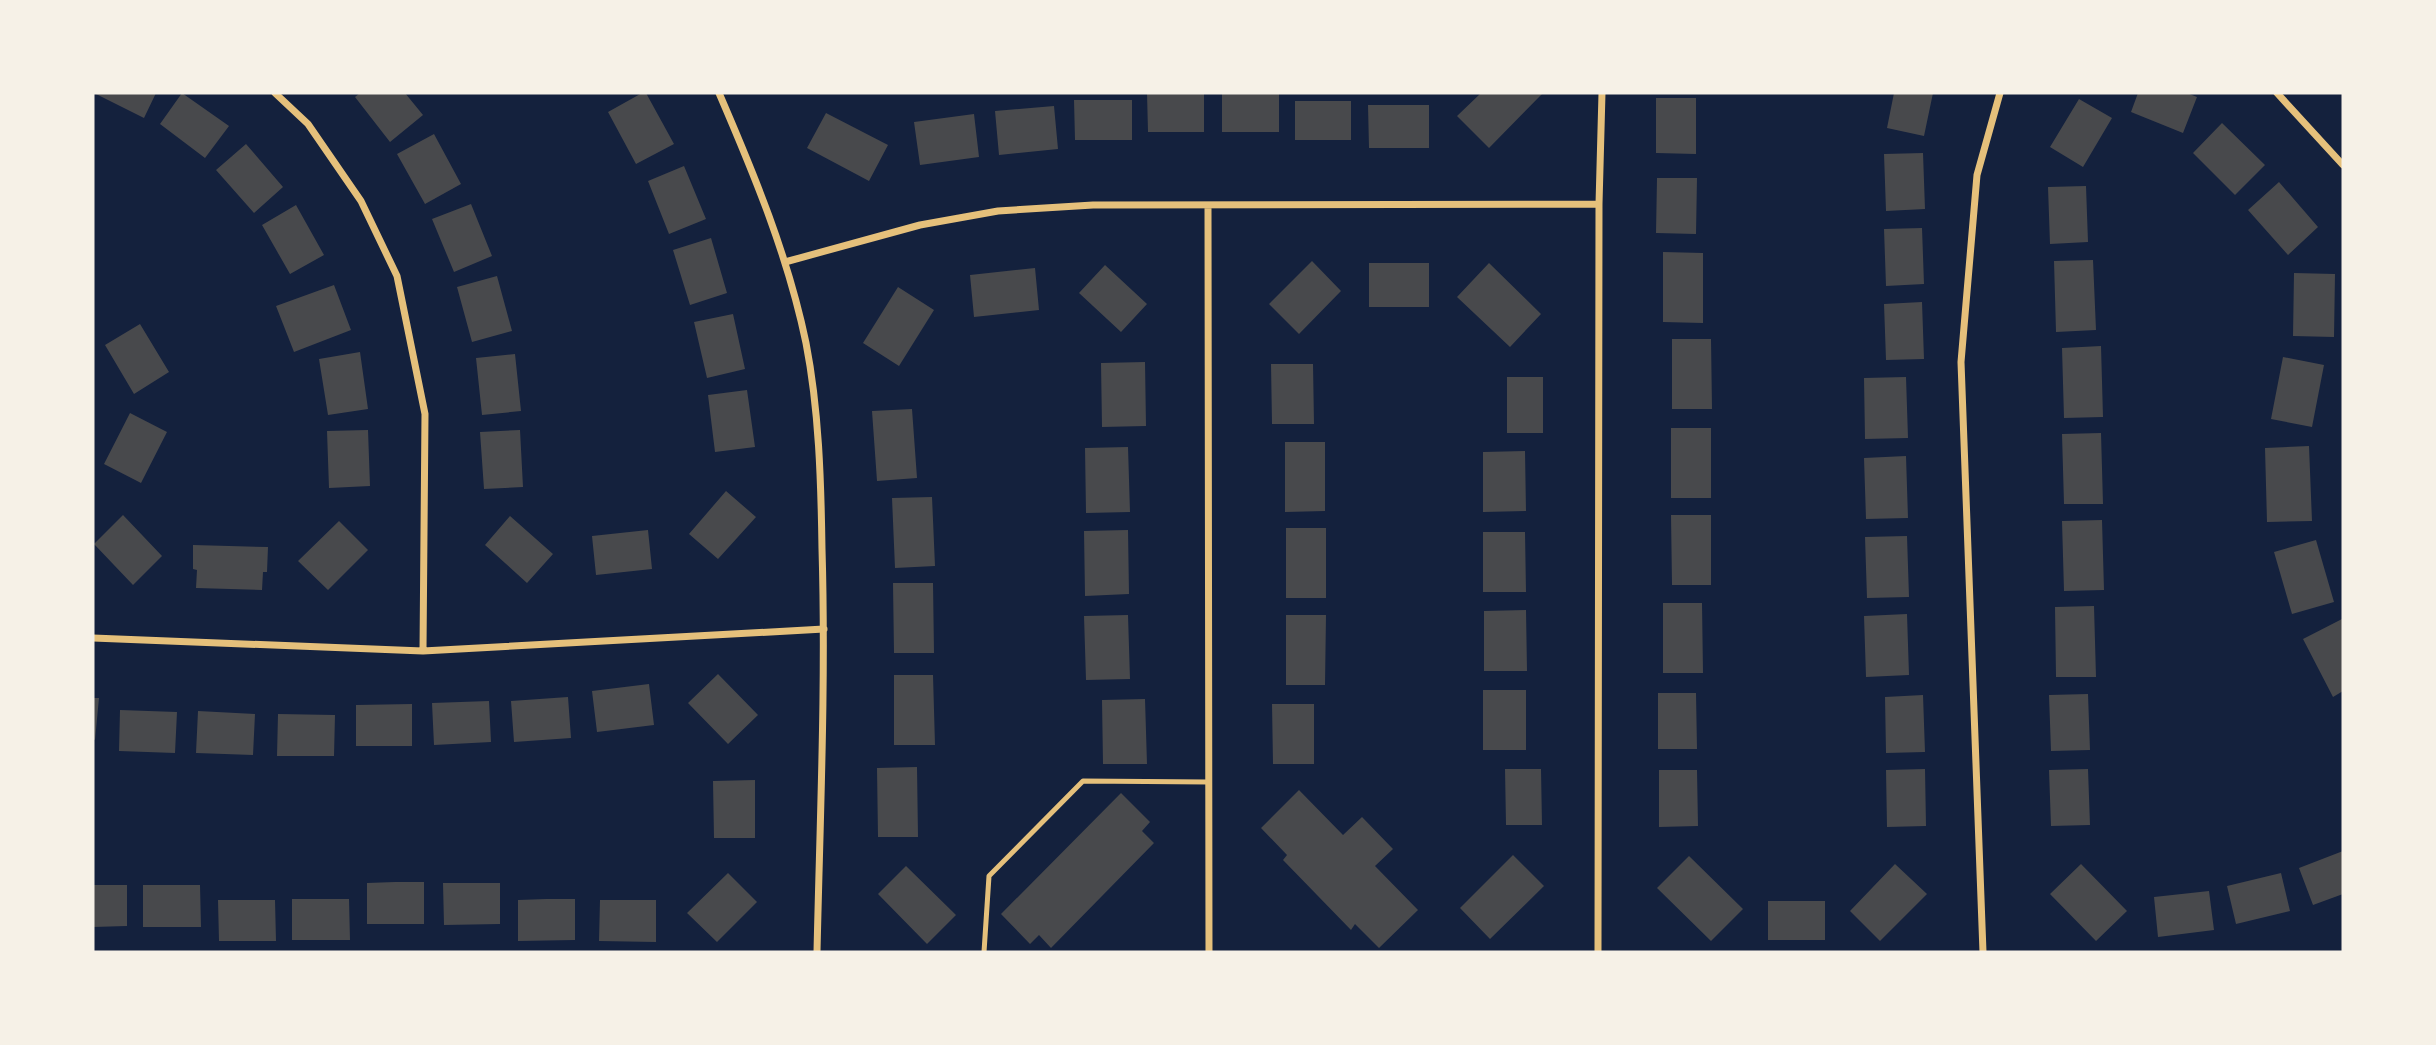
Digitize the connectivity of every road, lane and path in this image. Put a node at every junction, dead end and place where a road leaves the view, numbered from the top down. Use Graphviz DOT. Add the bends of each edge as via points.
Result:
graph roads {
  1 [pos="275,93"];
  2 [pos="719,93"];
  3 [pos="1602,93"];
  4 [pos="2000,93"];
  5 [pos="2277,93"];
  6 [pos="2343,165"];
  7 [pos="1599,204"];
  8 [pos="1208,206"];
  9 [pos="785,262"];
  10 [pos="824,629"];
  11 [pos="93,638"];
  12 [pos="423,651"];
  13 [pos="1209,782"];
  14 [pos="817,952"];
  15 [pos="984,952"];
  16 [pos="1209,952"];
  17 [pos="1598,952"];
  18 [pos="1983,952"];
  1 -- 12 [label="street" via="308,124 361,201 397,276 425,414"];
  2 -- 9 [label="street"];
  3 -- 7 [label="street"];
  4 -- 18 [label="street" via="1977,174 1961,362"];
  5 -- 6 [label="street"];
  7 -- 8 [label="street"];
  7 -- 17 [label="street"];
  8 -- 9 [label="street" via="1093,205 998,211 920,225"];
  8 -- 13 [label="street"];
  9 -- 10 [label="street" via="806,344 820,460"];
  10 -- 12 [label="street"];
  10 -- 14 [label="street"];
  11 -- 12 [label="street"];
  13 -- 15 [label="lane" via="1083,781 989,876"];
  13 -- 16 [label="street"];
}
